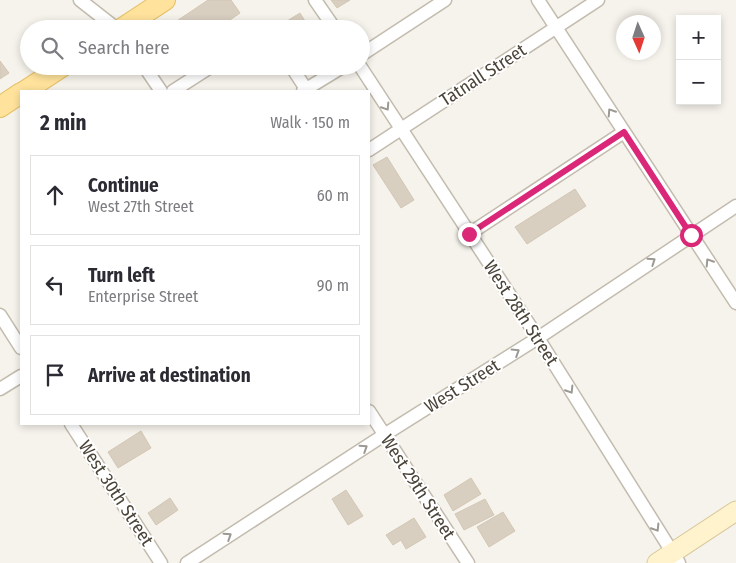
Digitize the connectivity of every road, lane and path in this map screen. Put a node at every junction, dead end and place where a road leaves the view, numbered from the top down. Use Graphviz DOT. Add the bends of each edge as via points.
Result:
graph roads {
  1 [pos="80,0"];
  2 [pos="165,0"];
  3 [pos="315,0"];
  4 [pos="445,0"];
  5 [pos="538,0"];
  6 [pos="598,0"];
  7 [pos="107,20"];
  8 [pos="133,20"];
  9 [pos="329,20"];
  10 [pos="556,27"];
  11 [pos="370,49"];
  12 [pos="49,75"];
  13 [pos="150,75"];
  14 [pos="198,75"];
  15 [pos="296,75"];
  16 [pos="329,75"];
  17 [pos="366,75"];
  18 [pos="27,90"];
  19 [pos="159,90"];
  20 [pos="176,90"];
  21 [pos="304,90"];
  22 [pos="20,94"];
  23 [pos="0,107"];
  24 [pos="401,130"];
  25 [pos="624,132"];
  26 [pos="370,149"];
  27 [pos="736,206"];
  28 [pos="469,234"];
  29 [pos="691,235"];
  30 [pos="736,303"];
  31 [pos="0,315"];
  32 [pos="538,338"];
  33 [pos="20,346"];
  34 [pos="20,377"];
  35 [pos="0,389"];
  36 [pos="370,413"];
  37 [pos="72,425"];
  38 [pos="384,434"];
  39 [pos="736,511"];
  40 [pos="669,560"];
  41 [pos="161,563"];
  42 [pos="187,563"];
  43 [pos="468,563"];
  1 -- 7 [label="street"];
  2 -- 8 [label="main road"];
  3 -- 9 [label="street"];
  4 -- 11 [label="street"];
  5 -- 10 [label="street"];
  6 -- 10 [label="street, Tatnall Street"];
  10 -- 24 [label="street, Tatnall Street"];
  25 -- 10 [label="street, one-way"];
  12 -- 18 [label="main road"];
  13 -- 19 [label="street"];
  14 -- 20 [label="street"];
  15 -- 21 [label="street"];
  16 -- 21 [label="street"];
  17 -- 24 [label="street, West 28th Street, one-way"];
  22 -- 23 [label="main road"];
  24 -- 26 [label="street, Tatnall Street"];
  24 -- 28 [label="street, West 28th Street"];
  25 -- 28 [label="street"];
  25 -- 29 [label="street"];
  27 -- 29 [label="street, West Street"];
  28 -- 32 [label="street, West 28th Street"];
  30 -- 29 [label="street, one-way"];
  32 -- 29 [label="street, West Street, one-way"];
  31 -- 33 [label="street"];
  38 -- 32 [label="street, West Street, one-way"];
  32 -- 40 [label="street, West 28th Street, one-way"];
  34 -- 35 [label="street"];
  36 -- 38 [label="street, West 29th Street"];
  37 -- 41 [label="street, West 30th Street"];
  42 -- 38 [label="street, West Street, one-way"];
  38 -- 43 [label="street, West 29th Street"];
  39 -- 40 [label="main road"];
}
